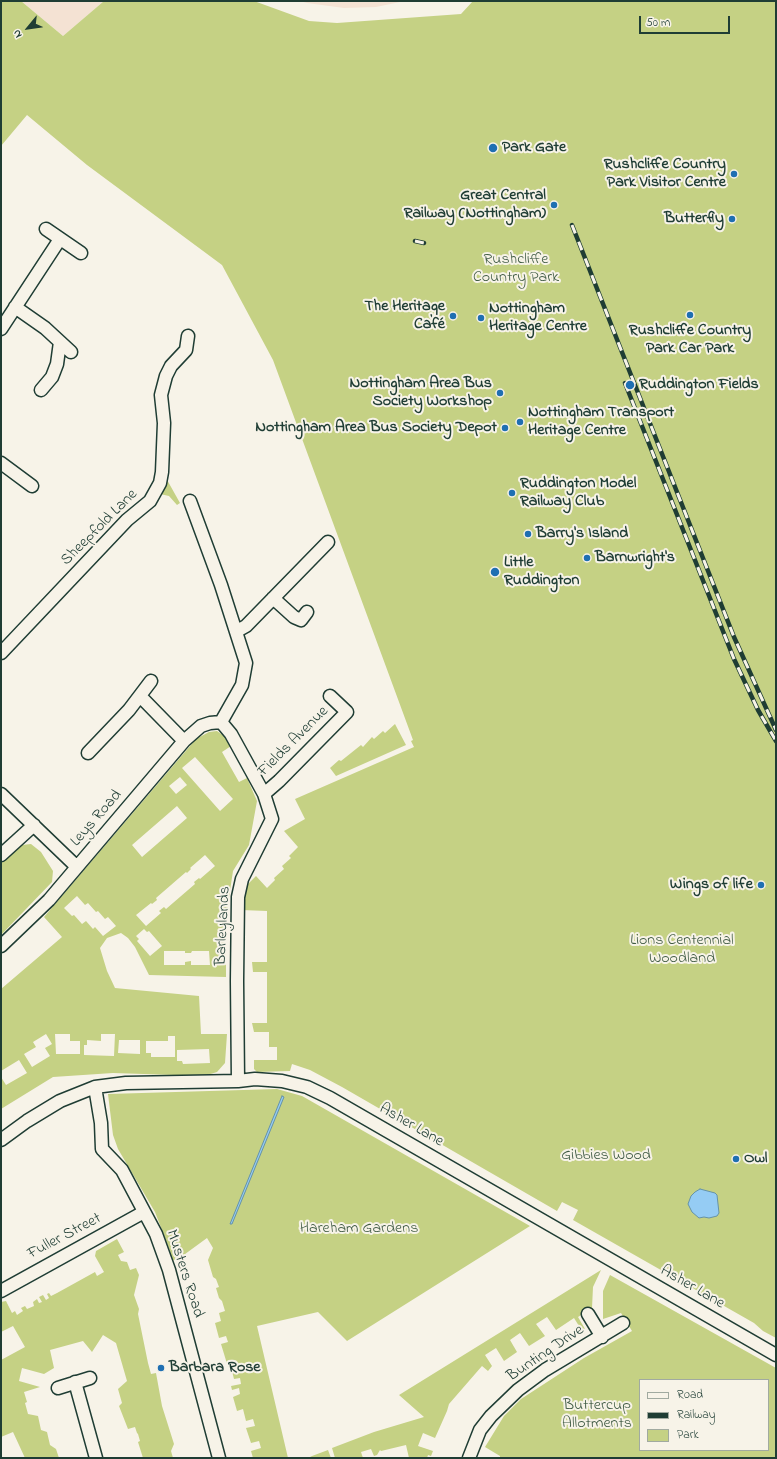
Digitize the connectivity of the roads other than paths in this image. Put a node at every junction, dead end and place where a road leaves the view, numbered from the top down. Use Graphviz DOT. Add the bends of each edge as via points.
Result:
graph roads {
  1 [pos="46,229"];
  2 [pos="60,239"];
  3 [pos="81,253"];
  4 [pos="9,311"];
  5 [pos="1,329"];
  6 [pos="188,336"];
  7 [pos="60,342"];
  8 [pos="71,352"];
  9 [pos="40,390"];
  10 [pos="1,462"];
  11 [pos="32,486"];
  12 [pos="190,501"];
  13 [pos="328,542"];
  14 [pos="273,598"];
  15 [pos="307,612"];
  16 [pos="237,631"];
  17 [pos="1,653"];
  18 [pos="151,681"];
  19 [pos="140,696"];
  20 [pos="330,696"];
  21 [pos="221,722"];
  22 [pos="184,741"];
  23 [pos="88,753"];
  24 [pos="1,794"];
  25 [pos="264,794"];
  26 [pos="34,825"];
  27 [pos="1,856"];
  28 [pos="78,867"];
  29 [pos="1,946"];
  30 [pos="238,1081"];
  31 [pos="95,1087"];
  32 [pos="1,1140"];
  33 [pos="144,1212"];
  34 [pos="1,1291"];
  35 [pos="588,1314"];
  36 [pos="624,1323"];
  37 [pos="602,1337"];
  38 [pos="776,1355"];
  39 [pos="90,1378"];
  40 [pos="75,1382"];
  41 [pos="58,1388"];
  42 [pos="96,1458"];
  43 [pos="219,1458"];
  44 [pos="469,1458"];
  1 -- 2 [label="street"];
  2 -- 3 [label="street"];
  2 -- 4 [label="street"];
  4 -- 5 [label="street"];
  4 -- 7 [label="street" via="45,328"];
  6 -- 17 [label="street, Sheepfold Lane" via="186,350 171,366 161,396 164,423 162,472 160,483 150,502 127,520"];
  7 -- 8 [label="street"];
  7 -- 9 [label="street" via="52,377"];
  10 -- 11 [label="street"];
  12 -- 16 [label="street"];
  13 -- 14 [label="street"];
  14 -- 15 [label="street" via="301,620"];
  14 -- 16 [label="street" via="246,626"];
  16 -- 21 [label="street" via="246,663 242,685"];
  18 -- 19 [label="street"];
  19 -- 22 [label="street"];
  19 -- 23 [label="street"];
  20 -- 25 [label="street, Fields Avenue" via="347,712"];
  21 -- 22 [label="street, Leys Road" via="201,726"];
  21 -- 25 [label="street, Barleylands" via="231,734"];
  22 -- 28 [label="street, Leys Road"];
  24 -- 26 [label="street"];
  25 -- 30 [label="street, Barleylands" via="272,819 242,879 238,897"];
  26 -- 27 [label="street"];
  26 -- 28 [label="street"];
  28 -- 29 [label="street, Leys Road" via="49,900"];
  30 -- 31 [label="street, Asher Lane" via="126,1083"];
  30 -- 38 [label="street, Asher Lane" via="255,1079 282,1082 307,1087 330,1098"];
  31 -- 32 [label="street, Asher Lane" via="60,1101"];
  31 -- 33 [label="street, Musters Road" via="102,1149 122,1170"];
  33 -- 34 [label="street, Fuller Street"];
  33 -- 43 [label="street, Musters Road" via="156,1234 169,1270"];
  35 -- 37 [label="street, Bunting Drive"];
  36 -- 37 [label="street, Bunting Drive"];
  37 -- 44 [label="street, Bunting Drive" via="545,1370 518,1390 480,1430"];
  39 -- 40 [label="street"];
  40 -- 41 [label="street"];
  40 -- 42 [label="street"];
}
